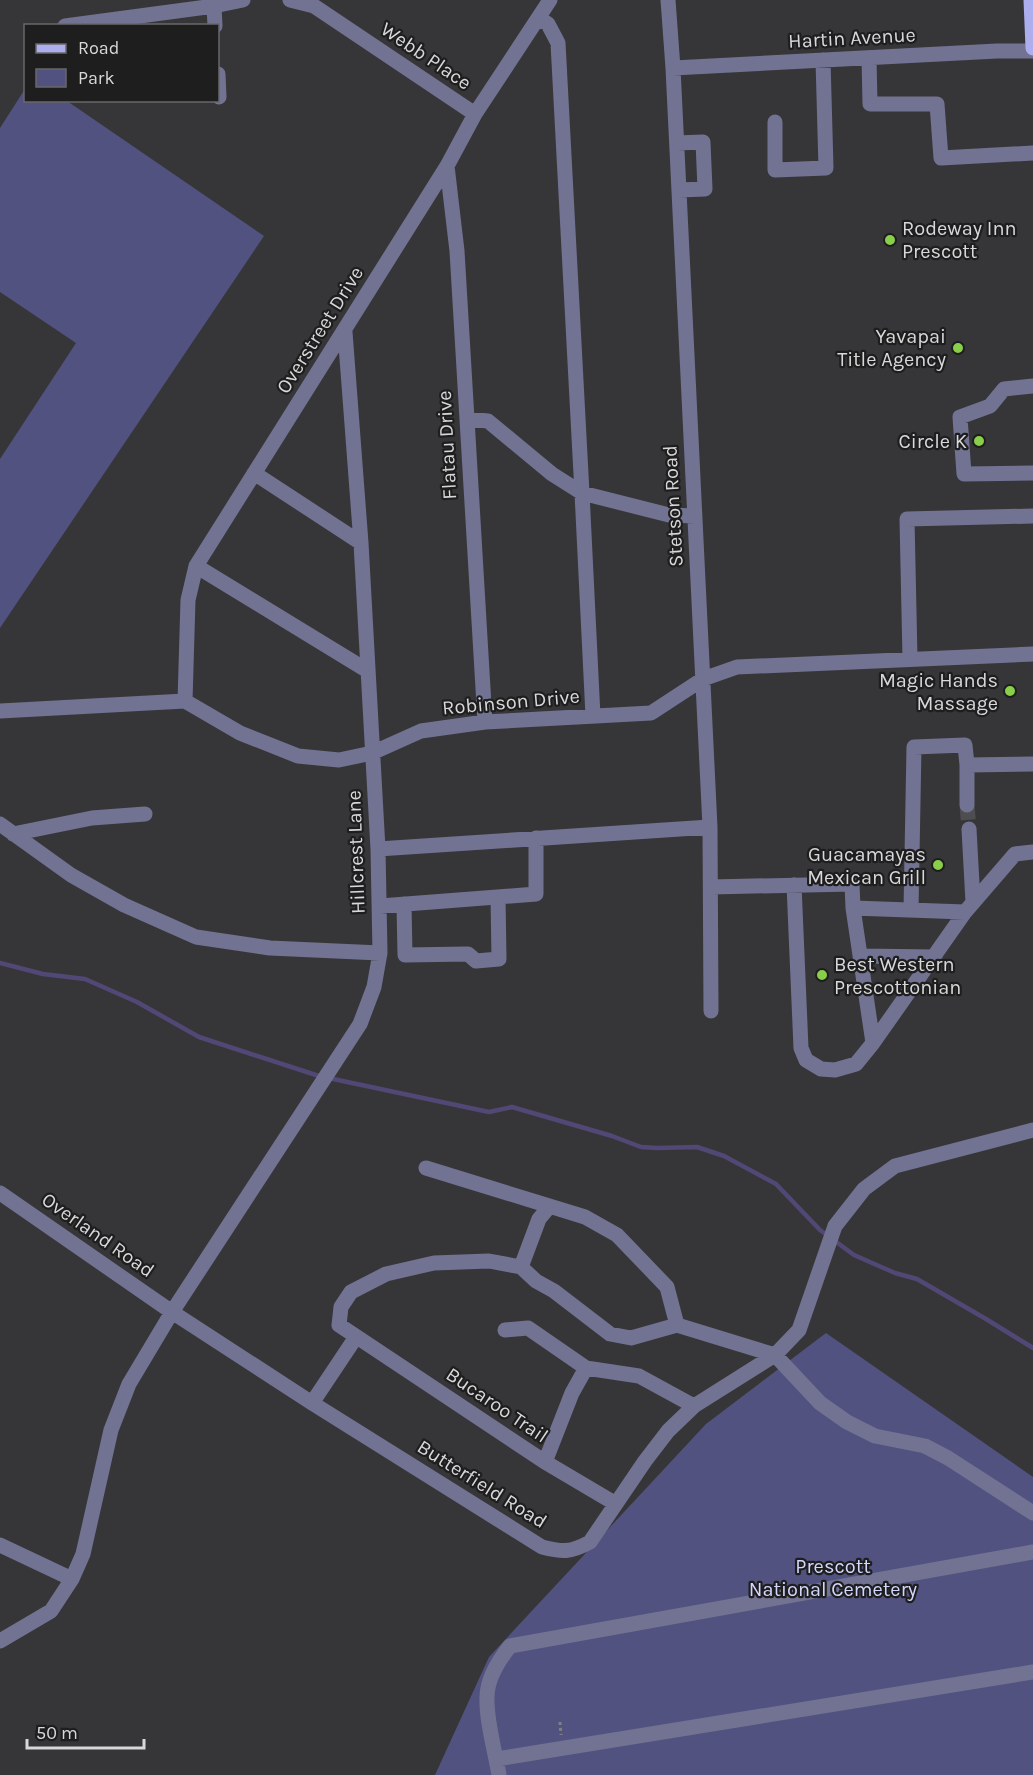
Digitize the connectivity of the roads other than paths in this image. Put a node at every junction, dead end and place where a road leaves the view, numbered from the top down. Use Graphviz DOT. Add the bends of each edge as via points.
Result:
graph roads {
  1 [pos="243,0"];
  2 [pos="290,0"];
  3 [pos="550,0"];
  4 [pos="668,0"];
  5 [pos="213,6"];
  6 [pos="1032,6"];
  7 [pos="539,18"];
  8 [pos="80,24"];
  9 [pos="215,24"];
  10 [pos="1033,49"];
  11 [pos="869,58"];
  12 [pos="823,60"];
  13 [pos="673,69"];
  14 [pos="475,114"];
  15 [pos="775,122"];
  16 [pos="676,143"];
  17 [pos="1033,153"];
  18 [pos="447,166"];
  19 [pos="679,190"];
  20 [pos="345,332"];
  21 [pos="1033,386"];
  22 [pos="467,419"];
  23 [pos="254,473"];
  24 [pos="1033,473"];
  25 [pos="582,493"];
  26 [pos="695,516"];
  27 [pos="1033,516"];
  28 [pos="361,543"];
  29 [pos="196,566"];
  30 [pos="1033,654"];
  31 [pos="910,659"];
  32 [pos="368,671"];
  33 [pos="703,679"];
  34 [pos="185,701"];
  35 [pos="0,711"];
  36 [pos="593,716"];
  37 [pos="485,722"];
  38 [pos="372,753"];
  39 [pos="1033,764"];
  40 [pos="967,765"];
  41 [pos="967,805"];
  42 [pos="145,814"];
  43 [pos="0,824"];
  44 [pos="710,827"];
  45 [pos="969,829"];
  46 [pos="13,834"];
  47 [pos="536,838"];
  48 [pos="378,849"];
  49 [pos="1033,852"];
  50 [pos="794,885"];
  51 [pos="711,887"];
  52 [pos="498,897"];
  53 [pos="404,904"];
  54 [pos="380,906"];
  55 [pos="969,907"];
  56 [pos="853,908"];
  57 [pos="911,910"];
  58 [pos="380,953"];
  59 [pos="860,956"];
  60 [pos="935,957"];
  61 [pos="711,1011"];
  62 [pos="873,1043"];
  63 [pos="1033,1130"];
  64 [pos="426,1168"];
  65 [pos="0,1193"];
  66 [pos="549,1207"];
  67 [pos="521,1268"];
  68 [pos="172,1312"];
  69 [pos="677,1325"];
  70 [pos="505,1330"];
  71 [pos="356,1337"];
  72 [pos="775,1355"];
  73 [pos="586,1368"];
  74 [pos="312,1403"];
  75 [pos="694,1406"];
  76 [pos="545,1462"];
  77 [pos="616,1504"];
  78 [pos="1033,1513"];
  79 [pos="0,1545"];
  80 [pos="1033,1552"];
  81 [pos="72,1579"];
  82 [pos="0,1641"];
  83 [pos="1033,1672"];
  84 [pos="496,1759"];
  85 [pos="499,1775"];
  1 -- 5 [label="street"];
  2 -- 14 [label="street, Webb Place" via="314,6"];
  3 -- 7 [label="street, Overstreet Drive"];
  4 -- 13 [label="street, Stetson Road"];
  5 -- 8 [label="street"];
  5 -- 9 [label="street"];
  6 -- 10 [label="main road"];
  7 -- 14 [label="street, Overstreet Drive"];
  7 -- 25 [label="street" via="548,24 558,43"];
  10 -- 11 [label="street, Hartin Avenue"];
  11 -- 12 [label="street, Hartin Avenue"];
  11 -- 17 [label="street" via="870,104 937,104 941,158"];
  12 -- 13 [label="street, Hartin Avenue"];
  12 -- 15 [label="street" via="826,168 775,170"];
  13 -- 16 [label="street, Stetson Road"];
  14 -- 18 [label="street, Overstreet Drive"];
  16 -- 19 [label="street, Stetson Road"];
  16 -- 19 [label="street" via="704,142 705,189"];
  18 -- 20 [label="street, Overstreet Drive"];
  18 -- 22 [label="street, Flatau Drive" via="457,251"];
  19 -- 26 [label="street, Stetson Road"];
  20 -- 23 [label="street, Overstreet Drive"];
  20 -- 28 [label="street, Hillcrest Lane"];
  21 -- 24 [label="street" via="1004,389 990,406 960,417 964,474"];
  22 -- 25 [label="street" via="488,421 552,474"];
  22 -- 37 [label="street, Flatau Drive"];
  23 -- 28 [label="street"];
  23 -- 29 [label="street, Overstreet Drive"];
  25 -- 26 [label="street" via="669,515"];
  25 -- 36 [label="street"];
  26 -- 33 [label="street, Stetson Road"];
  27 -- 31 [label="street" via="907,519"];
  28 -- 32 [label="street, Hillcrest Lane"];
  29 -- 32 [label="street"];
  29 -- 34 [label="street, Overstreet Drive" via="188,600"];
  30 -- 31 [label="street, Robinson Drive"];
  31 -- 33 [label="street, Robinson Drive" via="737,667"];
  32 -- 38 [label="street, Hillcrest Lane"];
  33 -- 36 [label="street, Robinson Drive" via="651,713"];
  33 -- 44 [label="street, Stetson Road"];
  34 -- 35 [label="street"];
  34 -- 38 [label="street, Robinson Drive" via="240,733 298,756 339,760"];
  36 -- 37 [label="street, Robinson Drive"];
  37 -- 38 [label="street, Robinson Drive" via="421,731"];
  38 -- 48 [label="street, Hillcrest Lane"];
  39 -- 40 [label="street"];
  40 -- 41 [label="street"];
  40 -- 57 [label="street" via="964,745 914,747"];
  42 -- 46 [label="street" via="92,818"];
  43 -- 46 [label="street"];
  44 -- 47 [label="street"];
  44 -- 51 [label="street, Stetson Road"];
  45 -- 55 [label="street"];
  46 -- 58 [label="street" via="71,875 124,905 196,937 270,948"];
  47 -- 48 [label="street"];
  47 -- 52 [label="street" via="536,894"];
  48 -- 54 [label="street, Hillcrest Lane"];
  49 -- 55 [label="street" via="1015,854"];
  50 -- 51 [label="street"];
  50 -- 56 [label="street" via="852,884"];
  50 -- 62 [label="street" via="801,1048 806,1060 821,1069 835,1070 856,1064"];
  51 -- 61 [label="street, Stetson Road"];
  52 -- 53 [label="street"];
  52 -- 53 [label="street" via="499,958 476,961 468,954 405,955"];
  53 -- 54 [label="street"];
  54 -- 58 [label="street, Hillcrest Lane"];
  55 -- 57 [label="street"];
  55 -- 60 [label="street"];
  56 -- 57 [label="street"];
  56 -- 59 [label="street"];
  58 -- 68 [label="street, Hillcrest Lane" via="374,987 360,1024"];
  59 -- 60 [label="street"];
  59 -- 62 [label="street"];
  60 -- 62 [label="street"];
  63 -- 72 [label="street, Butterfield Road" via="895,1166 864,1189 835,1226 799,1330"];
  64 -- 66 [label="street"];
  65 -- 68 [label="street, Overland Road"];
  66 -- 67 [label="street" via="539,1219"];
  66 -- 69 [label="street" via="585,1217 617,1235 667,1287"];
  67 -- 69 [label="street" via="610,1334 631,1338"];
  67 -- 71 [label="street, Bucaroo Trail" via="489,1262 434,1263 386,1274 351,1292 341,1307 339,1325"];
  68 -- 74 [label="street, Butterfield Road"];
  68 -- 81 [label="street" via="129,1384 111,1430 82,1554"];
  69 -- 72 [label="street"];
  70 -- 73 [label="street" via="528,1328"];
  71 -- 74 [label="street"];
  71 -- 76 [label="street, Bucaroo Trail"];
  72 -- 75 [label="street, Butterfield Road"];
  72 -- 78 [label="street" via="820,1403 847,1422 875,1436 925,1446"];
  73 -- 75 [label="street" via="639,1376"];
  73 -- 76 [label="street"];
  74 -- 77 [label="street, Butterfield Road" via="542,1547 561,1552 590,1542"];
  75 -- 77 [label="street, Butterfield Road" via="668,1431"];
  76 -- 77 [label="street, Bucaroo Trail"];
  79 -- 81 [label="street"];
  80 -- 84 [label="street" via="510,1646 486,1695"];
  81 -- 82 [label="street" via="51,1611"];
  83 -- 84 [label="street"];
  84 -- 85 [label="street"];
}
